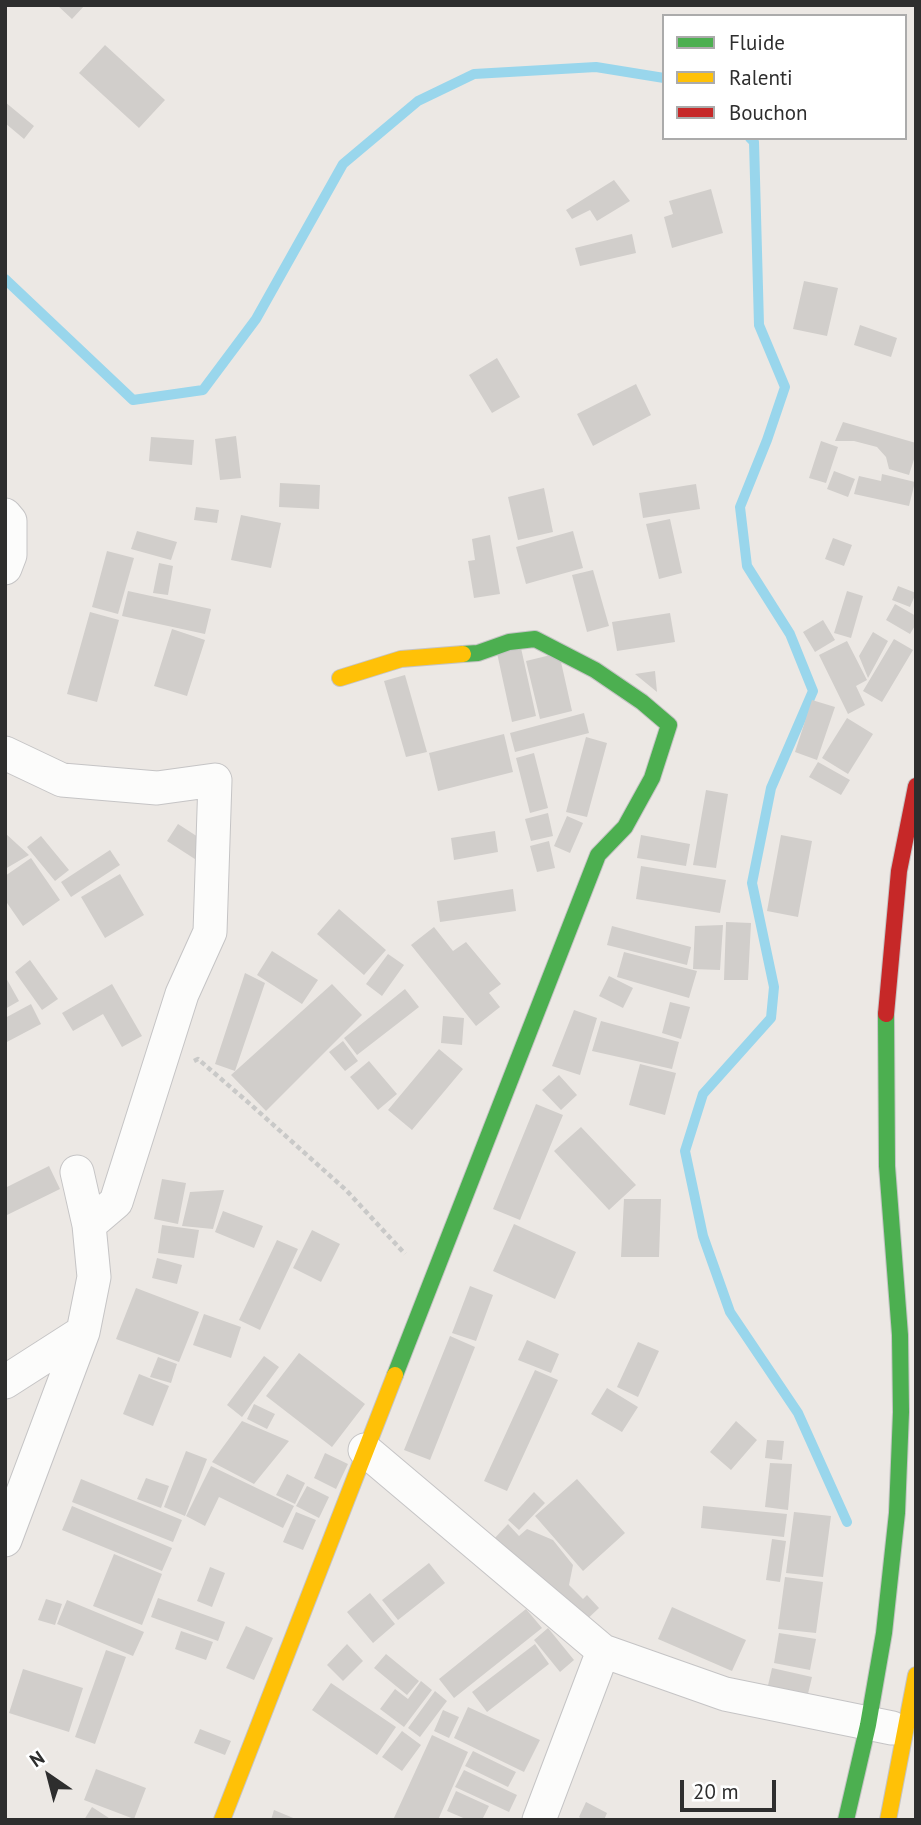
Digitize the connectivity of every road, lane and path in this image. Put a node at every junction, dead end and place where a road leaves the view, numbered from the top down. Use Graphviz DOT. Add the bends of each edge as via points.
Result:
graph roads {
  1 [pos="5,515"];
  2 [pos="5,568"];
  3 [pos="340,678"];
  4 [pos="5,753"];
  5 [pos="916,786"];
  6 [pos="157,1074"];
  7 [pos="77,1172"];
  8 [pos="89,1226"];
  9 [pos="430,1285"];
  10 [pos="83,1332"];
  11 [pos="5,1382"];
  12 [pos="365,1450"];
  13 [pos="5,1541"];
  14 [pos="603,1651"];
  15 [pos="916,1675"];
  16 [pos="868,1725"];
  17 [pos="911,1730"];
  18 [pos="222,1820"];
  19 [pos="539,1820"];
  20 [pos="846,1820"];
  21 [pos="888,1820"];
  1 -- 2 [label="street" via="10,521 10,555"];
  3 -- 9 [label="street" via="401,659 478,653 535,639 595,670 669,725 652,778 625,827 598,855"];
  4 -- 6 [label="street" via="62,780 158,788 215,780 210,932 182,994"];
  5 -- 16 [label="street" via="899,871 886,1018 887,1166 900,1335 897,1513"];
  6 -- 8 [label="street" via="116,1202"];
  6 -- 9 [label="path" via="198,1059 345,1190"];
  7 -- 8 [label="street"];
  8 -- 10 [label="street" via="94,1278"];
  9 -- 12 [label="street"];
  10 -- 11 [label="street"];
  10 -- 13 [label="street"];
  12 -- 14 [label="street"];
  12 -- 18 [label="street"];
  14 -- 16 [label="street" via="725,1694"];
  14 -- 19 [label="street"];
  15 -- 17 [label="street"];
  16 -- 17 [label="street"];
  16 -- 20 [label="street"];
  17 -- 21 [label="street"];
}
